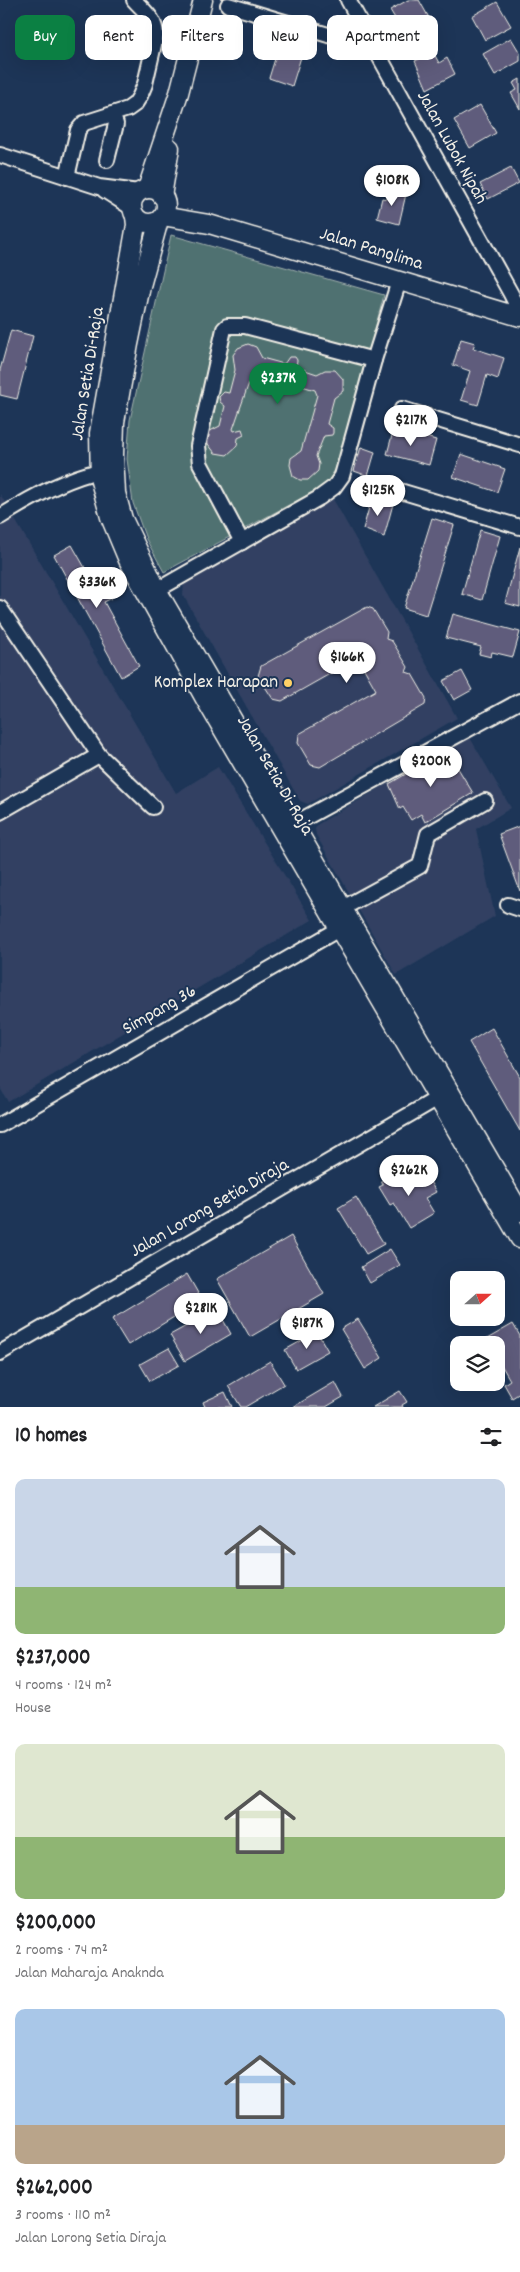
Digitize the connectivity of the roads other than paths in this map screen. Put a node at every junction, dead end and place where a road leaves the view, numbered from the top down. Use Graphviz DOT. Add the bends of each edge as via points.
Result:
graph roads {
  1 [pos="204,0"];
  2 [pos="348,0"];
  3 [pos="142,3"];
  4 [pos="228,5"];
  5 [pos="356,15"];
  6 [pos="327,35"];
  7 [pos="381,60"];
  8 [pos="112,114"];
  9 [pos="0,155"];
  10 [pos="107,160"];
  11 [pos="68,177"];
  12 [pos="150,205"];
  13 [pos="399,281"];
  14 [pos="518,317"];
  15 [pos="374,360"];
  16 [pos="402,409"];
  17 [pos="520,445"];
  18 [pos="99,471"];
  19 [pos="380,485"];
  20 [pos="0,517"];
  21 [pos="520,526"];
  22 [pos="242,542"];
  23 [pos="157,590"];
  24 [pos="0,608"];
  25 [pos="520,701"];
  26 [pos="99,755"];
  27 [pos="485,802"];
  28 [pos="153,808"];
  29 [pos="0,812"];
  30 [pos="294,824"];
  31 [pos="343,908"];
  32 [pos="338,929"];
  33 [pos="438,1098"];
  34 [pos="0,1125"];
  35 [pos="520,1212"];
  36 [pos="520,1239"];
  37 [pos="0,1353"];
  1 -- 12 [label="main road"];
  2 -- 5 [label="street, Jalan Lubok Nipah"];
  3 -- 8 [label="street" via="154,22 156,36 145,84 135,104"];
  4 -- 6 [label="street"];
  7 -- 14 [label="street, Jalan Lubok Nipah" via="511,294"];
  8 -- 10 [label="street" via="116,124"];
  8 -- 11 [label="street" via="84,123 78,130"];
  9 -- 11 [label="street, Jalan Panglima"];
  11 -- 12 [label="street, Jalan Panglima"];
  12 -- 13 [label="main road, Jalan Panglima"];
  12 -- 18 [label="main road, Jalan Setia Di-Raja" via="136,225 102,412"];
  12 -- 23 [label="main road, Jalan Setia Di-Raja" via="141,286 115,422 114,444 119,506"];
  13 -- 14 [label="main road, Jalan Panglima"];
  13 -- 15 [label="street"];
  15 -- 22 [label="street" via="342,476 319,498"];
  15 -- 22 [label="street" via="245,326 227,326 224,330 198,446 200,463"];
  16 -- 17 [label="street"];
  18 -- 20 [label="street" via="81,475"];
  18 -- 32 [label="main road, Jalan Setia Di-Raja" via="105,504 128,560"];
  19 -- 21 [label="street"];
  22 -- 23 [label="street"];
  23 -- 30 [label="main road, Jalan Setia Di-Raja"];
  24 -- 26 [label="street"];
  25 -- 30 [label="street"];
  26 -- 28 [label="street"];
  26 -- 29 [label="street"];
  27 -- 31 [label="street" via="428,834 420,866"];
  30 -- 31 [label="main road, Jalan Setia Di-Raja"];
  31 -- 35 [label="main road, Jalan Setia Di-Raja"];
  32 -- 33 [label="main road, Jalan Setia Di-Raja"];
  32 -- 34 [label="street, Simpang 36"];
  33 -- 36 [label="main road, Jalan Setia Di-Raja"];
  33 -- 37 [label="street, Jalan Lorong Setia Diraja"];
}
